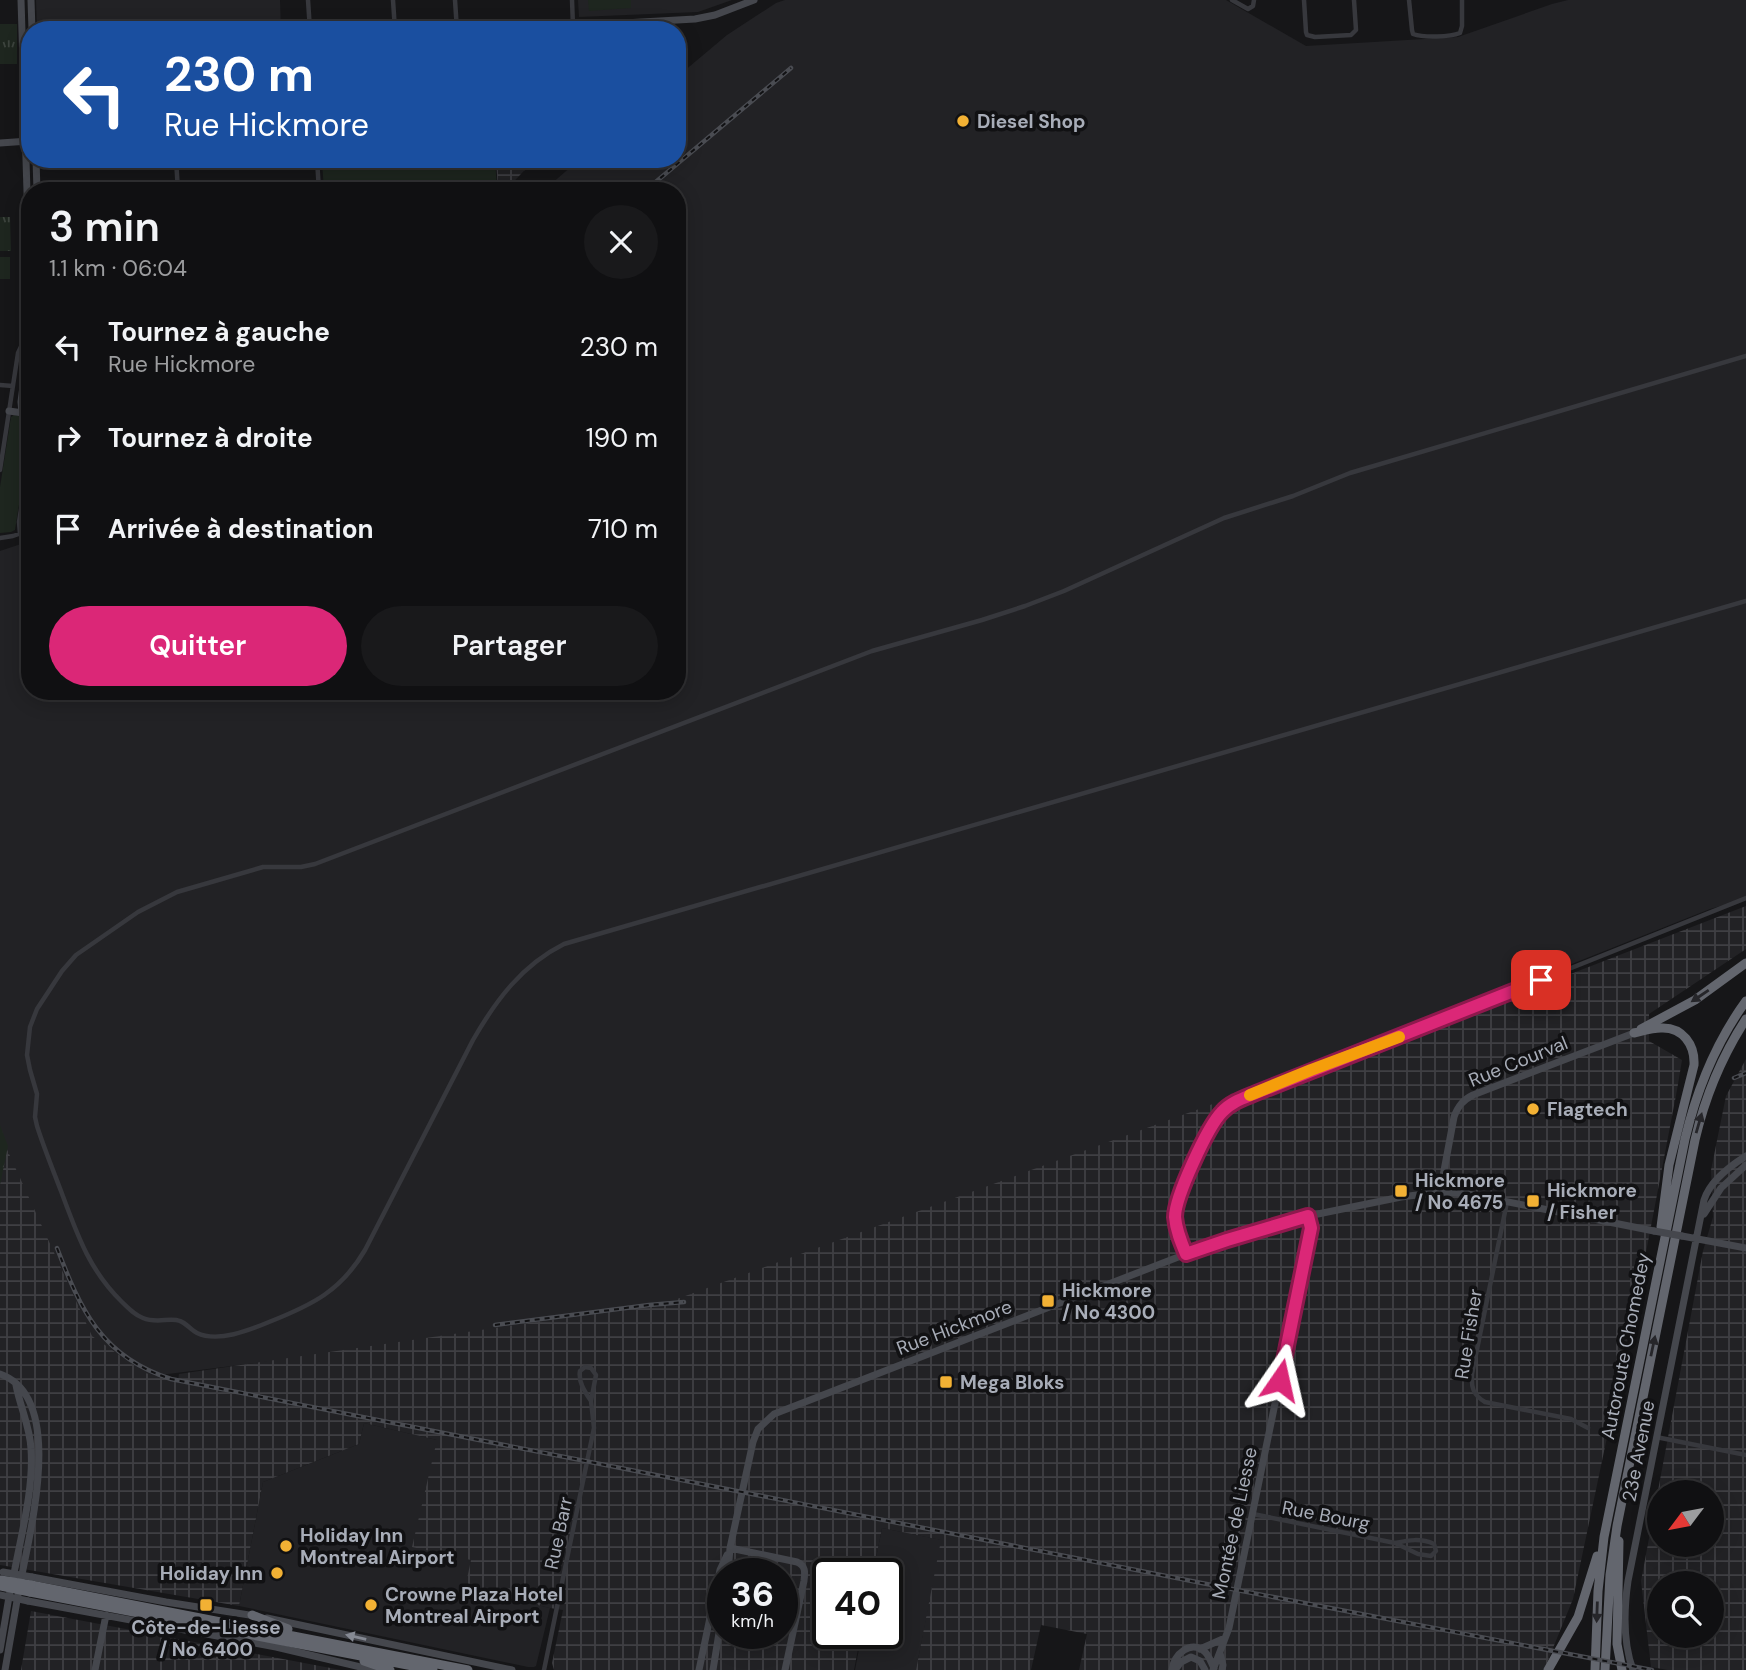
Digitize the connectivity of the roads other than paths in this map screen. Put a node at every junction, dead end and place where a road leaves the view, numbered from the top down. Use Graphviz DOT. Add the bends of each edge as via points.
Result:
graph roads {
  1 [pos="21,0"];
  2 [pos="31,0"];
  3 [pos="308,0"];
  4 [pos="393,0"];
  5 [pos="455,0"];
  6 [pos="572,0"];
  7 [pos="754,0"];
  8 [pos="1231,0"];
  9 [pos="1304,0"];
  10 [pos="1354,0"];
  11 [pos="1409,0"];
  12 [pos="1462,0"];
  13 [pos="1254,2"];
  14 [pos="22,21"];
  15 [pos="32,21"];
  16 [pos="309,21"];
  17 [pos="394,21"];
  18 [pos="456,21"];
  19 [pos="573,21"];
  20 [pos="663,21"];
  21 [pos="21,142"];
  22 [pos="0,143"];
  23 [pos="21,346"];
  24 [pos="1746,356"];
  25 [pos="0,385"];
  26 [pos="13,386"];
  27 [pos="9,411"];
  28 [pos="21,412"];
  29 [pos="0,470"];
  30 [pos="21,509"];
  31 [pos="20,534"];
  32 [pos="0,538"];
  33 [pos="1746,601"];
  34 [pos="1746,898"];
  35 [pos="1746,963"];
  36 [pos="1746,1001"];
  37 [pos="1746,1019"];
  38 [pos="1634,1033"];
  39 [pos="1746,1156"];
  40 [pos="1746,1165"];
  41 [pos="1441,1192"];
  42 [pos="1507,1202"];
  43 [pos="1308,1216"];
  44 [pos="1700,1221"];
  45 [pos="1696,1239"];
  46 [pos="1746,1248"];
  47 [pos="1186,1254"];
  48 [pos="1654,1290"];
  49 [pos="0,1374"];
  50 [pos="16,1384"];
  51 [pos="591,1401"];
  52 [pos="1588,1428"];
  53 [pos="1656,1437"];
  54 [pos="1746,1455"];
  55 [pos="1621,1500"];
  56 [pos="1252,1514"];
  57 [pos="1607,1520"];
  58 [pos="1395,1543"];
  59 [pos="730,1548"];
  60 [pos="729,1558"];
  61 [pos="1,1579"];
  62 [pos="30,1589"];
  63 [pos="0,1595"];
  64 [pos="106,1615"];
  65 [pos="252,1615"];
  66 [pos="1226,1638"];
  67 [pos="326,1645"];
  68 [pos="716,1649"];
  69 [pos="1200,1649"];
  70 [pos="0,1650"];
  71 [pos="1216,1669"];
  72 [pos="5,1670"];
  73 [pos="95,1670"];
  74 [pos="373,1670"];
  75 [pos="390,1670"];
  76 [pos="433,1670"];
  77 [pos="468,1670"];
  78 [pos="512,1670"];
  79 [pos="544,1670"];
  80 [pos="699,1670"];
  81 [pos="713,1670"];
  82 [pos="785,1670"];
  83 [pos="1174,1670"];
  84 [pos="1205,1670"];
  85 [pos="1548,1670"];
  86 [pos="1595,1670"];
  87 [pos="1605,1670"];
  88 [pos="1622,1670"];
  89 [pos="1633,1670"];
  1 -- 14 [label="street"];
  2 -- 15 [label="street"];
  3 -- 16 [label="street"];
  4 -- 17 [label="street"];
  5 -- 18 [label="street"];
  6 -- 19 [label="street"];
  7 -- 20 [label="street" via="699,19"];
  8 -- 13 [label="street" via="1247,9"];
  9 -- 10 [label="street" via="1306,32 1315,37 1351,35 1356,30"];
  11 -- 12 [label="street" via="1413,34 1421,37 1460,33"];
  21 -- 22 [label="street"];
  23 -- 26 [label="street"];
  24 -- 33 [label="street" via="1350,473 1224,519 1042,600 872,651 315,864 263,867 164,898 76,955 37,1009 27,1055 37,1094 37,1126 86,1255 130,1310 149,1321 179,1321 208,1336 258,1326 310,1305 350,1272 485,1019 521,974 564,944"];
  25 -- 26 [label="street"];
  26 -- 27 [label="street"];
  27 -- 28 [label="street"];
  27 -- 29 [label="street"];
  30 -- 31 [label="street"];
  31 -- 32 [label="street"];
  34 -- 47 [label="street" via="1233,1103 1213,1124 1177,1202 1176,1224"];
  35 -- 38 [label="highway, one-way" via="1686,1005"];
  36 -- 48 [label="highway, Autoroute Chomedey" via="1715,1053 1695,1102"];
  55 -- 37 [label="highway, Autoroute Chomedey, one-way" via="1697,1131 1716,1074"];
  38 -- 41 [label="street, Rue Courval" via="1465,1100 1454,1117"];
  38 -- 48 [label="highway" via="1660,1028 1676,1031 1691,1045 1694,1060 1669,1165"];
  39 -- 44 [label="street" via="1708,1191"];
  40 -- 44 [label="street" via="1718,1191"];
  41 -- 42 [label="street, Rue Hickmore"];
  41 -- 43 [label="street, Rue Hickmore"];
  42 -- 45 [label="street, Rue Hickmore, bridge"];
  42 -- 52 [label="street, Rue Fisher" via="1472,1374 1473,1390 1485,1402 1565,1418"];
  43 -- 47 [label="street, Rue Hickmore"];
  43 -- 56 [label="street, Montée de Liesse" via="1311,1228"];
  44 -- 45 [label="street, 23e Avenue"];
  45 -- 46 [label="street, Rue Hickmore"];
  45 -- 53 [label="street, 23e Avenue"];
  47 -- 59 [label="street, Rue Hickmore" via="774,1414 752,1442"];
  48 -- 57 [label="highway, Autoroute Chomedey"];
  49 -- 50 [label="street"];
  50 -- 70 [label="street" via="29,1431 31,1472"];
  50 -- 72 [label="street" via="26,1393 34,1416 40,1470"];
  51 -- 51 [label="street, Rue Barr" via="596,1375 585,1367 580,1379"];
  51 -- 79 [label="street, Rue Barr" via="593,1432"];
  53 -- 54 [label="street"];
  53 -- 89 [label="street, 23e Avenue" via="1626,1595 1627,1645"];
  55 -- 87 [label="highway, Autoroute Chomedey" via="1611,1566"];
  55 -- 88 [label="highway" via="1617,1644"];
  56 -- 58 [label="street, Rue Bourg"];
  56 -- 66 [label="street, Montée de Liesse"];
  57 -- 85 [label="highway" via="1581,1611"];
  57 -- 86 [label="highway, Autoroute Chomedey, one-way"];
  58 -- 58 [label="street, Rue Bourg" via="1422,1556 1436,1551 1434,1544 1426,1541"];
  59 -- 60 [label="street"];
  59 -- 80 [label="street" via="720,1570"];
  59 -- 82 [label="street" via="804,1567"];
  61 -- 62 [label="highway, bridge"];
  61 -- 62 [label="street, bridge"];
  62 -- 63 [label="street, bridge"];
  62 -- 64 [label="street"];
  62 -- 65 [label="street"];
  62 -- 67 [label="highway"];
  64 -- 73 [label="street"];
  64 -- 74 [label="street"];
  65 -- 67 [label="highway"];
  78 -- 65 [label="street, one-way"];
  66 -- 69 [label="street"];
  66 -- 71 [label="street, Montée de Liesse" via="1220,1652 1223,1665"];
  67 -- 75 [label="highway"];
  67 -- 76 [label="highway"];
  67 -- 77 [label="highway"];
  68 -- 81 [label="street"];
  69 -- 71 [label="street"];
  69 -- 83 [label="street" via="1181,1652 1174,1659"];
  83 -- 84 [label="street" via="1190,1657 1200,1661"];
}
